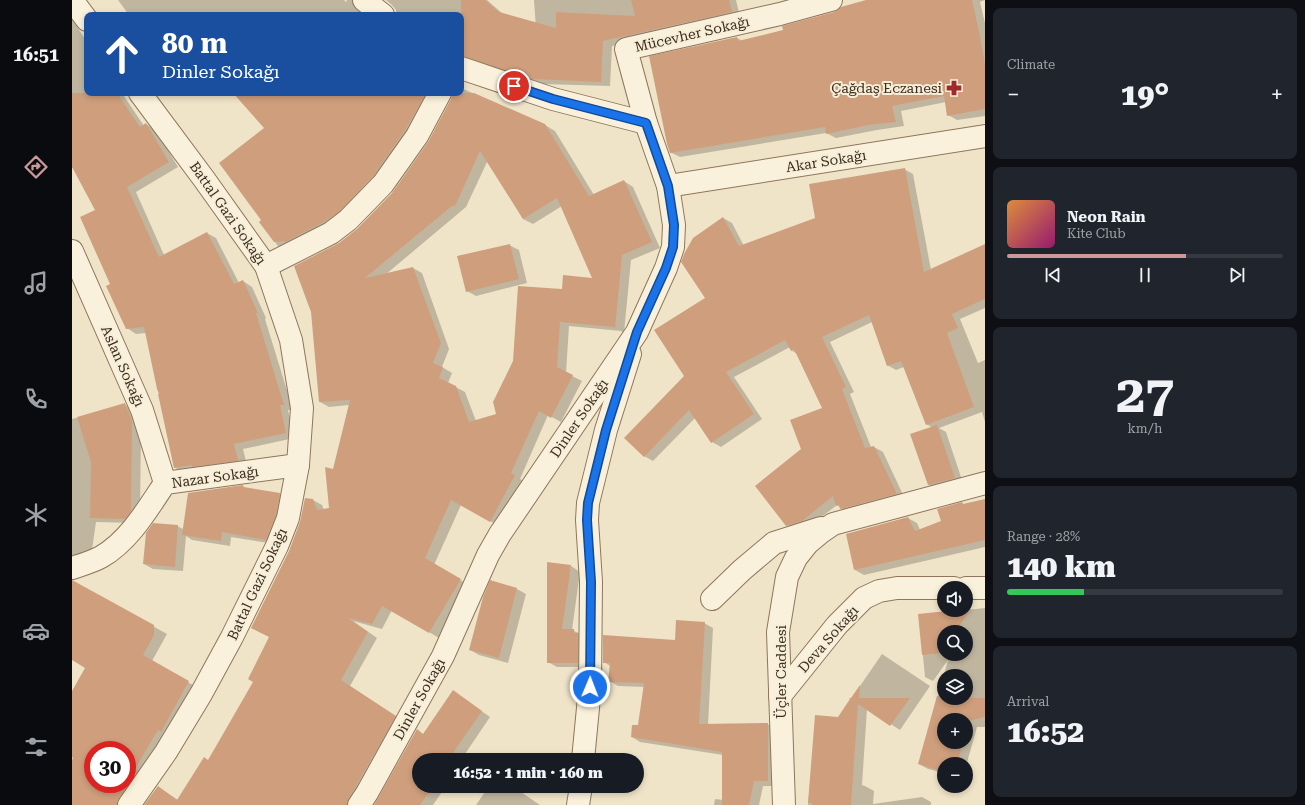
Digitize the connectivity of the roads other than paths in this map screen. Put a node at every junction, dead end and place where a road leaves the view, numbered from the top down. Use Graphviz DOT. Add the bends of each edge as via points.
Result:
graph roads {
  1 [pos="72,0"];
  2 [pos="364,0"];
  3 [pos="831,0"];
  4 [pos="379,12"];
  5 [pos="84,16"];
  6 [pos="464,69"];
  7 [pos="142,96"];
  8 [pos="438,96"];
  9 [pos="646,123"];
  10 [pos="985,136"];
  11 [pos="668,186"];
  12 [pos="72,251"];
  13 [pos="266,266"];
  14 [pos="637,332"];
  15 [pos="298,465"];
  16 [pos="985,483"];
  17 [pos="165,484"];
  18 [pos="833,524"];
  19 [pos="72,568"];
  20 [pos="937,588"];
  21 [pos="973,588"];
  22 [pos="985,588"];
  23 [pos="712,599"];
  24 [pos="780,696"];
  25 [pos="584,753"];
  26 [pos="580,793"];
  27 [pos="129,805"];
  28 [pos="359,805"];
  29 [pos="578,805"];
  30 [pos="784,805"];
  1 -- 5 [label="street"];
  2 -- 4 [label="street"];
  3 -- 9 [label="street, Mücevher Sokağı" via="626,49"];
  6 -- 9 [label="street" via="553,99"];
  7 -- 13 [label="street, Battal Gazi Sokağı"];
  8 -- 13 [label="street" via="417,136 384,184 348,220 331,233"];
  9 -- 11 [label="street, Dinler Sokağı"];
  10 -- 11 [label="street, Akar Sokağı"];
  11 -- 14 [label="street, Dinler Sokağı" via="674,225 673,247"];
  12 -- 17 [label="street, Aslan Sokağı" via="142,410"];
  13 -- 15 [label="street, Battal Gazi Sokağı" via="291,340 302,408"];
  14 -- 25 [label="street" via="606,430 588,503 591,582 590,679"];
  14 -- 28 [label="street, Dinler Sokağı" via="500,534 443,656"];
  15 -- 17 [label="street, Nazar Sokağı"];
  15 -- 27 [label="street, Battal Gazi Sokağı" via="288,518 269,564 201,694"];
  16 -- 18 [label="street, Üçler Caddesi"];
  17 -- 19 [label="street, Nazar Sokağı" via="137,525 116,546 101,558"];
  18 -- 23 [label="street" via="774,543"];
  18 -- 24 [label="street, Üçler Caddesi" via="808,543 796,558 787,577 778,632"];
  20 -- 24 [label="street, Deva Sokağı" via="897,588 879,591 864,598 837,624"];
  21 -- 22 [label="street"];
  24 -- 30 [label="street, Üçler Caddesi"];
  26 -- 29 [label="street"];
}
